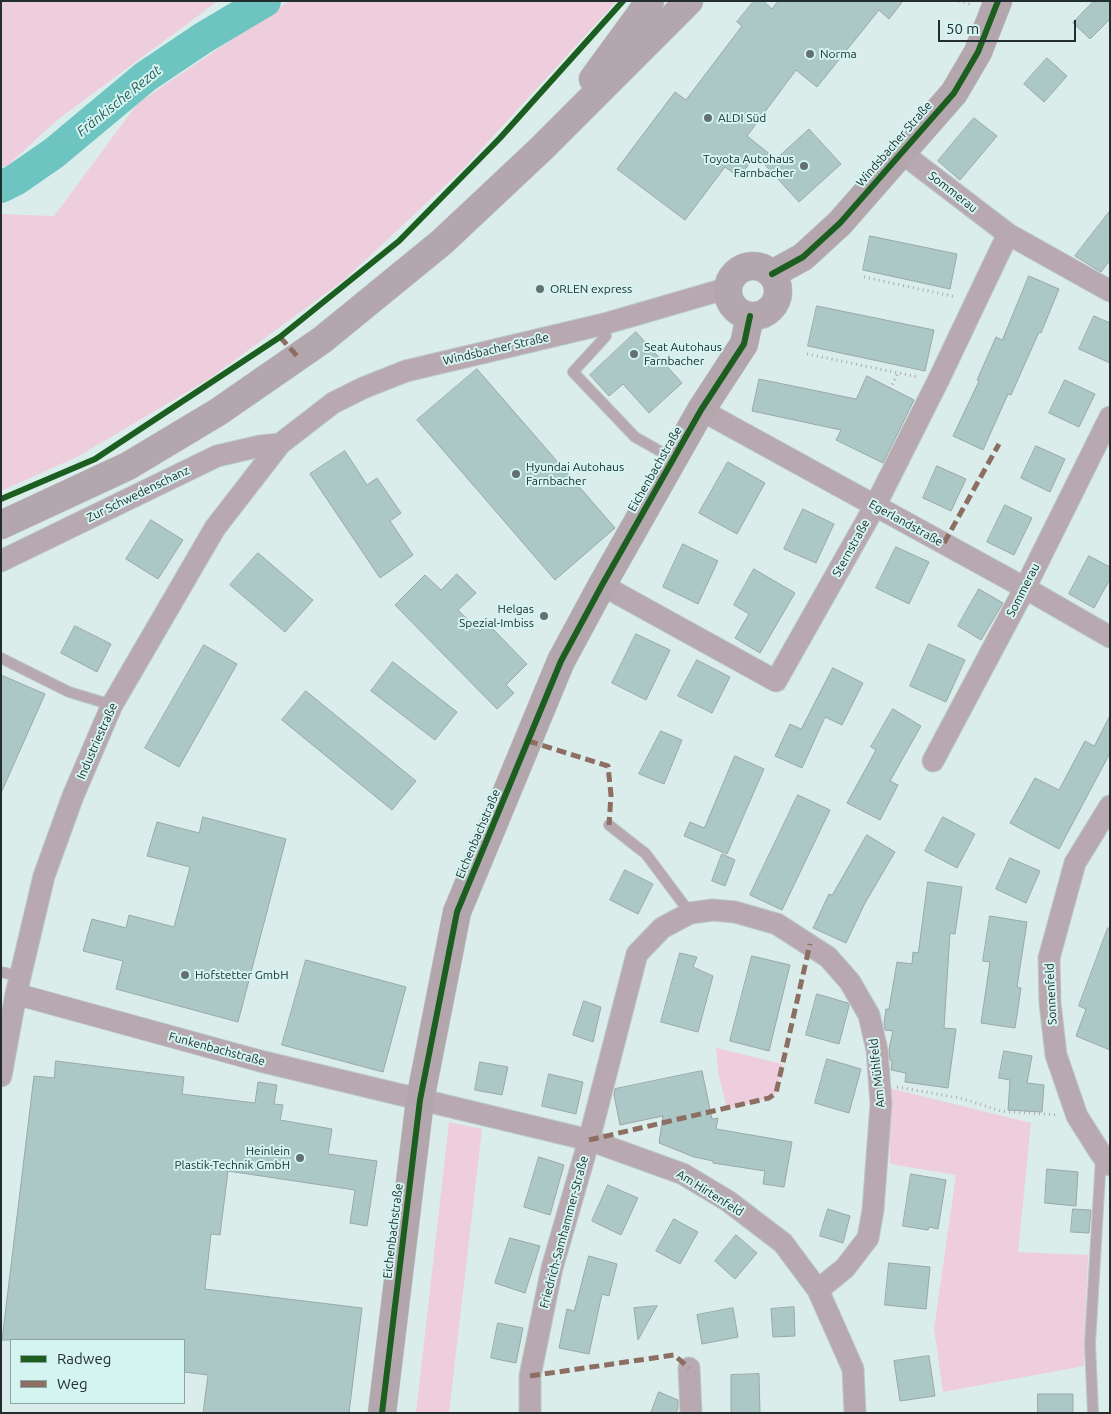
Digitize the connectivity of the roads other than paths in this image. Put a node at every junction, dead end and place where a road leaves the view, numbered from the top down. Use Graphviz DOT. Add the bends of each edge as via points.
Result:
graph roads {
  1 [pos="650,1"];
  2 [pos="689,1"];
  3 [pos="998,1"];
  4 [pos="541,149"];
  5 [pos="902,153"];
  6 [pos="1008,234"];
  7 [pos="772,274"];
  8 [pos="728,288"];
  9 [pos="1110,290"];
  10 [pos="750,316"];
  11 [pos="604,324"];
  12 [pos="701,410"];
  13 [pos="1110,417"];
  14 [pos="280,444"];
  15 [pos="674,459"];
  16 [pos="875,506"];
  17 [pos="1,525"];
  18 [pos="1,561"];
  19 [pos="602,585"];
  20 [pos="1025,588"];
  21 [pos="1110,637"];
  22 [pos="1,658"];
  23 [pos="112,705"];
  24 [pos="933,761"];
  25 [pos="1110,806"];
  26 [pos="609,826"];
  27 [pos="690,913"];
  28 [pos="12,980"];
  29 [pos="1,1076"];
  30 [pos="420,1100"];
  31 [pos="589,1140"];
  32 [pos="1105,1160"];
  33 [pos="818,1290"];
  34 [pos="689,1368"];
  35 [pos="382,1413"];
  36 [pos="530,1413"];
  37 [pos="691,1413"];
  38 [pos="855,1413"];
  39 [pos="1093,1413"];
  1 -- 4 [label="street"];
  2 -- 4 [label="street"];
  3 -- 5 [label="street, Windsbacher Straße" via="978,52 954,93"];
  4 -- 17 [label="street" via="442,242 298,357 218,412 128,466"];
  5 -- 6 [label="street, Sommerau"];
  5 -- 7 [label="street, Windsbacher Straße" via="840,223 803,256"];
  6 -- 9 [label="street, Sommerau"];
  6 -- 16 [label="street, Sternstraße"];
  7 -- 8 [label="street" via="758,266 742,268 730,280"];
  7 -- 10 [label="street" via="778,290 773,306 766,312"];
  8 -- 10 [label="street" via="728,296 736,309"];
  8 -- 11 [label="street, Windsbacher Straße"];
  10 -- 12 [label="street, Eichenbachstraße" via="744,344"];
  11 -- 14 [label="street, Windsbacher Straße" via="406,371 333,403"];
  11 -- 15 [label="lane" via="606,336 573,372 635,437"];
  12 -- 15 [label="street, Eichenbachstraße"];
  12 -- 16 [label="street, Egerlandstraße"];
  13 -- 20 [label="street, Sommerau"];
  14 -- 18 [label="street, Zur Schwedenschanz" via="217,456"];
  14 -- 23 [label="street, Industriestraße" via="215,528"];
  15 -- 19 [label="street, Eichenbachstraße"];
  16 -- 19 [label="street, Sternstraße" via="776,681"];
  16 -- 20 [label="street, Egerlandstraße"];
  19 -- 30 [label="street, Eichenbachstraße" via="561,661 457,912"];
  20 -- 21 [label="street, Egerlandstraße"];
  20 -- 24 [label="street, Sommerau"];
  22 -- 23 [label="lane" via="69,692"];
  23 -- 28 [label="street, Industriestraße" via="73,796"];
  25 -- 32 [label="street, Sonnenfeld" via="1075,863 1049,958 1056,1055 1077,1116"];
  26 -- 27 [label="lane" via="646,854"];
  27 -- 31 [label="street, Am Mühlfeld" via="662,928 637,954"];
  27 -- 33 [label="street, Am Mühlfeld" via="735,912 777,924 828,957 850,982 869,1015 877,1050 880,1128 868,1238 845,1268"];
  28 -- 29 [label="street, Industriestraße"];
  28 -- 30 [label="street, Funkenbachstraße" via="260,1061"];
  30 -- 31 [label="street, Am Hirtenfeld"];
  30 -- 35 [label="street, Eichenbachstraße"];
  31 -- 33 [label="street, Am Hirtenfeld" via="683,1174 728,1201 783,1243"];
  31 -- 36 [label="street, Friedrich-Samhammer-Straße" via="552,1268 530,1376"];
  32 -- 39 [label="lane, Sonnenfeld" via="1090,1344"];
  33 -- 38 [label="street, Am Hirtenfeld" via="853,1369"];
  34 -- 37 [label="street"];
}
